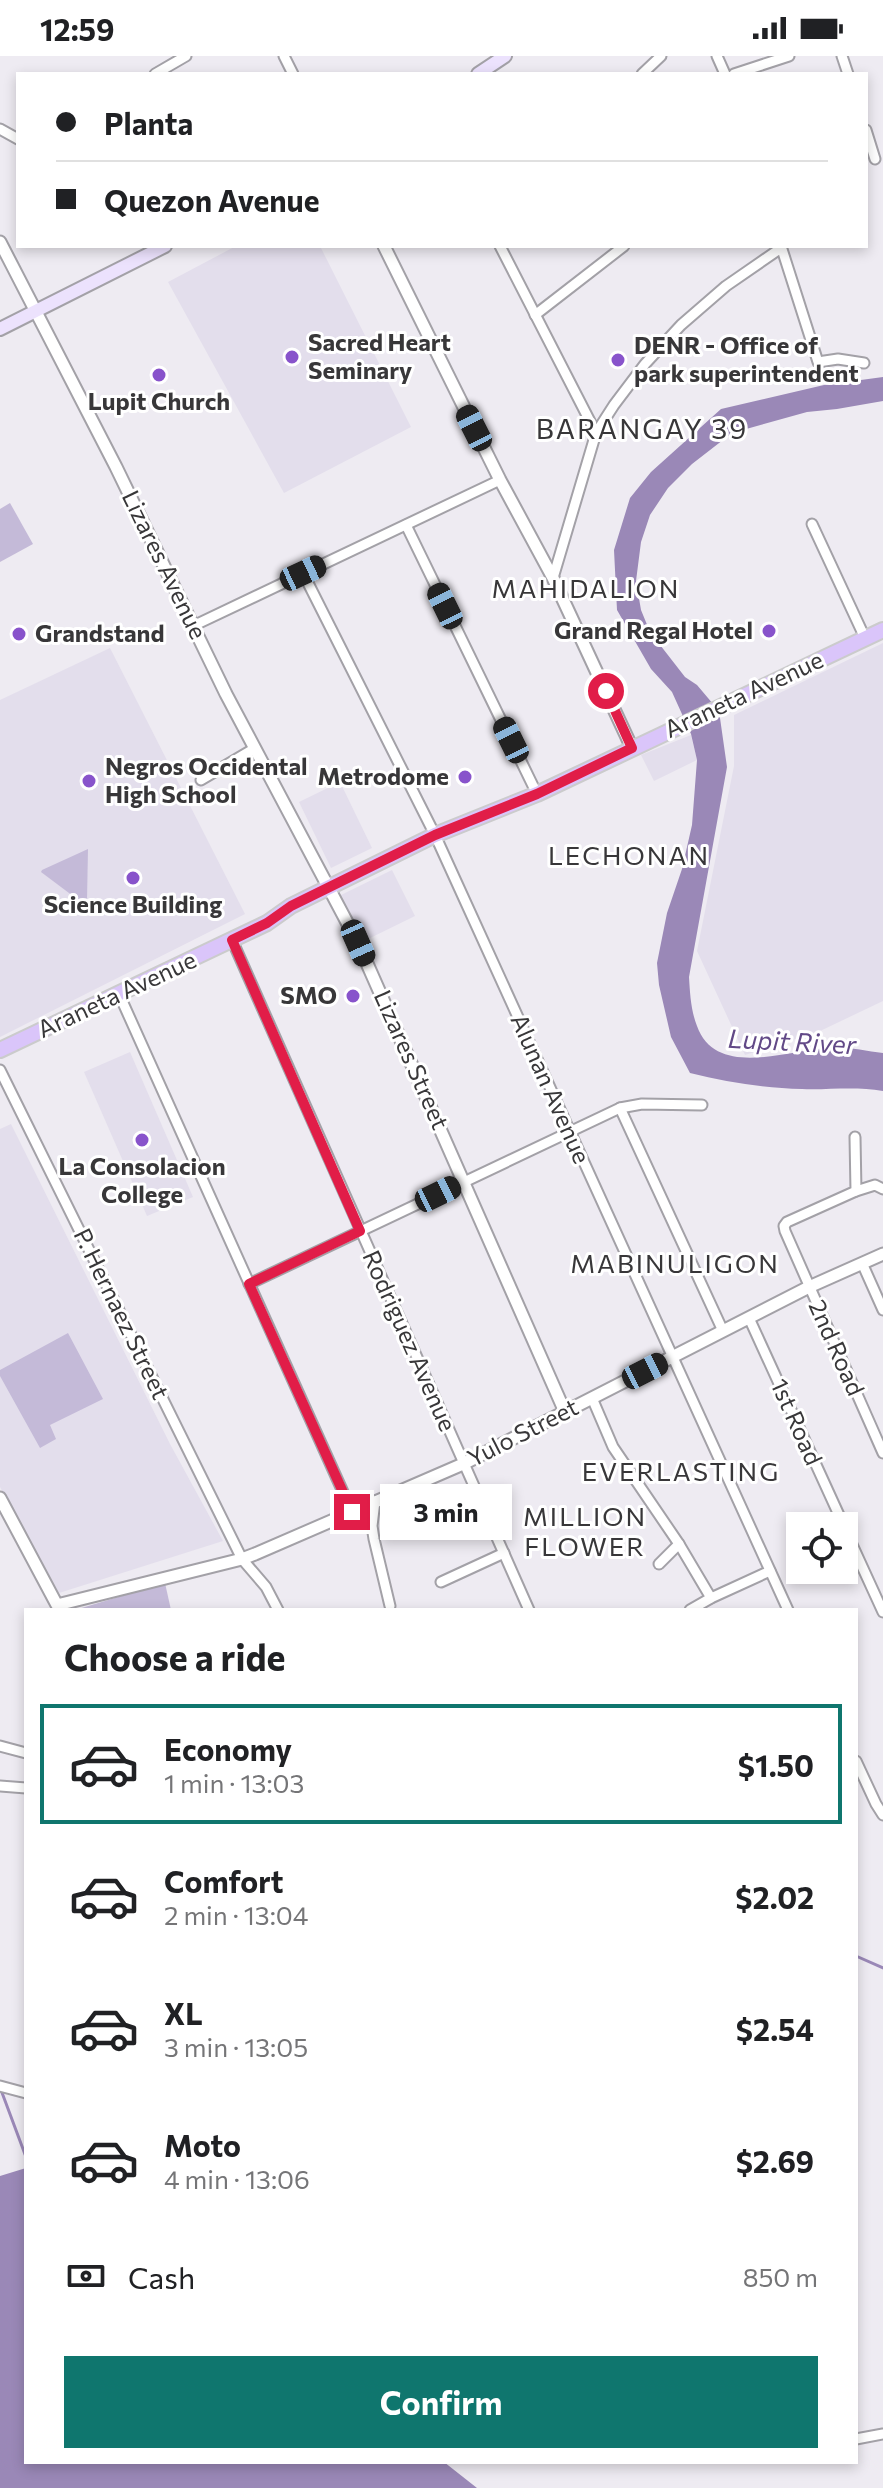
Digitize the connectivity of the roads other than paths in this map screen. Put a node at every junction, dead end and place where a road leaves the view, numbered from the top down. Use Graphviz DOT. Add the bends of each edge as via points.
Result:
graph roads {
  1 [pos="186,56"];
  2 [pos="505,56"];
  3 [pos="661,56"];
  4 [pos="789,56"];
  5 [pos="158,72"];
  6 [pos="481,72"];
  7 [pos="644,72"];
  8 [pos="740,72"];
  9 [pos="868,137"];
  10 [pos="875,160"];
  11 [pos="0,242"];
  12 [pos="161,248"];
  13 [pos="385,248"];
  14 [pos="501,248"];
  15 [pos="621,248"];
  16 [pos="780,248"];
  17 [pos="781,248"];
  18 [pos="35,311"];
  19 [pos="535,315"];
  20 [pos="0,329"];
  21 [pos="864,363"];
  22 [pos="596,433"];
  23 [pos="500,480"];
  24 [pos="812,524"];
  25 [pos="406,525"];
  26 [pos="303,573"];
  27 [pos="553,578"];
  28 [pos="195,625"];
  29 [pos="883,630"];
  30 [pos="865,638"];
  31 [pos="255,748"];
  32 [pos="632,748"];
  33 [pos="201,780"];
  34 [pos="537,794"];
  35 [pos="435,835"];
  36 [pos="328,887"];
  37 [pos="232,940"];
  38 [pos="119,994"];
  39 [pos="0,1050"];
  40 [pos="0,1070"];
  41 [pos="702,1105"];
  42 [pos="620,1108"];
  43 [pos="569,1132"];
  44 [pos="855,1137"];
  45 [pos="465,1181"];
  46 [pos="883,1189"];
  47 [pos="856,1191"];
  48 [pos="360,1231"];
  49 [pos="883,1254"];
  50 [pos="862,1263"];
  51 [pos="249,1284"];
  52 [pos="809,1287"];
  53 [pos="883,1310"];
  54 [pos="749,1318"];
  55 [pos="723,1331"];
  56 [pos="672,1358"];
  57 [pos="592,1398"];
  58 [pos="565,1412"];
  59 [pos="883,1453"];
  60 [pos="463,1464"];
  61 [pos="0,1498"];
  62 [pos="375,1501"];
  63 [pos="352,1512"];
  64 [pos="838,1512"];
  65 [pos="679,1544"];
  66 [pos="504,1553"];
  67 [pos="858,1557"];
  68 [pos="242,1559"];
  69 [pos="659,1564"];
  70 [pos="770,1571"];
  71 [pos="441,1582"];
  72 [pos="711,1598"];
  73 [pos="390,1606"];
  74 [pos="58,1607"];
  75 [pos="277,1608"];
  76 [pos="528,1608"];
  77 [pos="694,1608"];
  78 [pos="787,1608"];
  79 [pos="883,1612"];
  80 [pos="0,1746"];
  81 [pos="24,1752"];
  82 [pos="858,1765"];
  83 [pos="0,1786"];
  84 [pos="24,1788"];
  85 [pos="883,1815"];
  86 [pos="3,2086"];
  87 [pos="24,2092"];
  88 [pos="883,2434"];
  89 [pos="858,2439"];
  1 -- 5 [label="street"];
  2 -- 6 [label="main road"];
  3 -- 7 [label="street"];
  4 -- 8 [label="street"];
  9 -- 10 [label="street"];
  11 -- 18 [label="street, Lizares Avenue"];
  12 -- 18 [label="main road"];
  13 -- 23 [label="street"];
  14 -- 19 [label="street"];
  15 -- 19 [label="street"];
  16 -- 22 [label="street" via="681,325 630,383"];
  17 -- 21 [label="street" via="818,362"];
  18 -- 20 [label="main road"];
  18 -- 28 [label="street, Lizares Avenue"];
  19 -- 22 [label="street"];
  22 -- 27 [label="street"];
  23 -- 25 [label="street"];
  23 -- 27 [label="street"];
  24 -- 30 [label="street"];
  25 -- 26 [label="street"];
  25 -- 34 [label="street"];
  26 -- 28 [label="street"];
  26 -- 35 [label="street, Alunan Avenue"];
  27 -- 32 [label="street"];
  28 -- 31 [label="street, Lizares Avenue"];
  29 -- 30 [label="main road, Araneta Avenue"];
  30 -- 32 [label="main road, Araneta Avenue"];
  31 -- 33 [label="street"];
  31 -- 36 [label="street, Lizares Avenue"];
  32 -- 34 [label="main road, Araneta Avenue"];
  34 -- 35 [label="main road, Araneta Avenue"];
  35 -- 36 [label="main road, Araneta Avenue"];
  35 -- 43 [label="street, Alunan Avenue"];
  36 -- 37 [label="main road, Araneta Avenue"];
  36 -- 45 [label="street, Lizares Street"];
  37 -- 38 [label="main road, Araneta Avenue"];
  37 -- 48 [label="street, Rodriguez Avenue"];
  38 -- 39 [label="main road, Araneta Avenue"];
  38 -- 51 [label="street"];
  40 -- 68 [label="street, P. Hernaez Street"];
  41 -- 42 [label="street"];
  42 -- 43 [label="street"];
  42 -- 55 [label="street"];
  43 -- 45 [label="street"];
  43 -- 56 [label="street, Alunan Avenue"];
  44 -- 47 [label="street"];
  45 -- 48 [label="street"];
  45 -- 58 [label="street, Lizares Street"];
  46 -- 47 [label="street" via="875,1185"];
  47 -- 52 [label="street, 2nd Road" via="784,1226"];
  48 -- 51 [label="street"];
  48 -- 60 [label="street, Rodriguez Avenue"];
  49 -- 50 [label="street, Yulo Street"];
  50 -- 52 [label="street, Yulo Street"];
  50 -- 53 [label="street"];
  51 -- 63 [label="street"];
  52 -- 54 [label="street, Yulo Street"];
  52 -- 59 [label="street, 2nd Road"];
  54 -- 55 [label="street, Yulo Street"];
  54 -- 64 [label="street, 1st Road"];
  55 -- 56 [label="street, Yulo Street"];
  56 -- 57 [label="street, Yulo Street"];
  56 -- 70 [label="street, Alunan Avenue"];
  57 -- 58 [label="street, Yulo Street"];
  57 -- 65 [label="street" via="613,1447"];
  58 -- 60 [label="street, Yulo Street"];
  60 -- 62 [label="street, Yulo Street"];
  60 -- 66 [label="street, Rodriguez Avenue"];
  61 -- 74 [label="street"];
  62 -- 63 [label="street, Yulo Street"];
  62 -- 73 [label="street" via="372,1526"];
  63 -- 68 [label="street, Yulo Street"];
  65 -- 69 [label="street"];
  65 -- 72 [label="street"];
  66 -- 71 [label="street"];
  66 -- 76 [label="street, Rodriguez Avenue"];
  67 -- 79 [label="street, 1st Road"];
  68 -- 74 [label="street, Yulo Street"];
  68 -- 75 [label="street, P. Hernaez Street"];
  70 -- 72 [label="street"];
  70 -- 78 [label="street, Alunan Avenue"];
  72 -- 77 [label="street"];
  80 -- 81 [label="street"];
  82 -- 85 [label="street"];
  83 -- 84 [label="street"];
  86 -- 87 [label="street"];
  88 -- 89 [label="street"];
}
